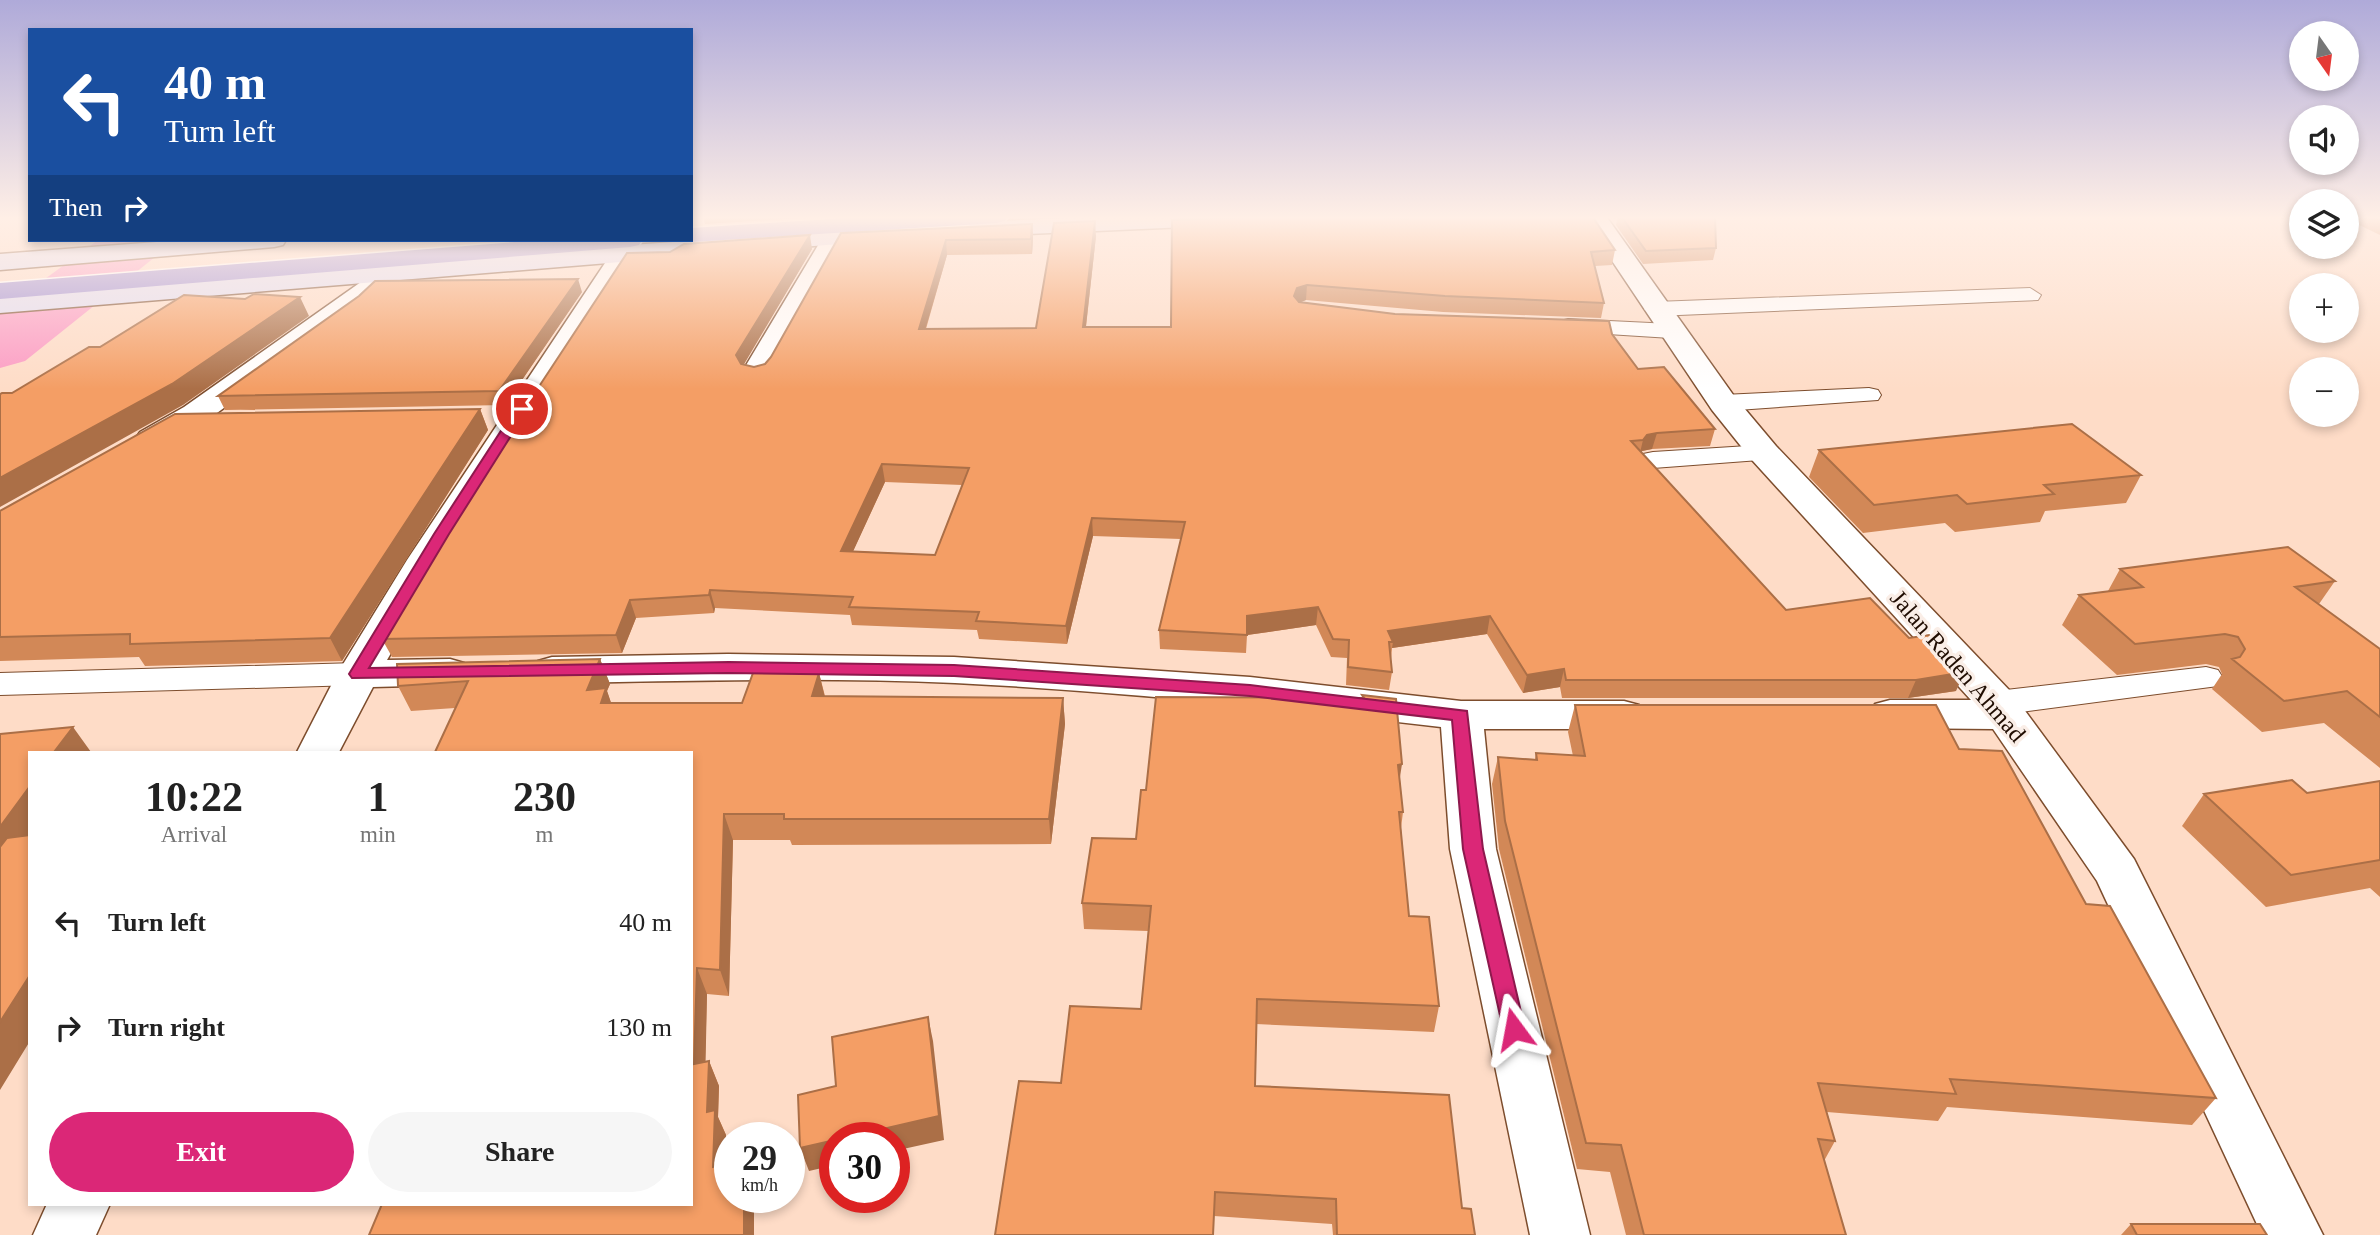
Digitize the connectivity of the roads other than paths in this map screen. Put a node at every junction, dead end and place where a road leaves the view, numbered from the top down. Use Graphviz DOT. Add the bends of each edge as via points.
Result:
graph roads {
  1 [pos="274,274"];
  2 [pos="285,274"];
  3 [pos="390,274"];
  4 [pos="609,274"];
  5 [pos="814,274"];
  6 [pos="1629,274"];
  7 [pos="0,291"];
  8 [pos="2029,295"];
  9 [pos="0,305"];
  10 [pos="1663,320"];
  11 [pos="1540,325"];
  12 [pos="757,372"];
  13 [pos="1869,395"];
  14 [pos="1723,403"];
  15 [pos="516,417"];
  16 [pos="475,418"];
  17 [pos="233,422"];
  18 [pos="179,423"];
  19 [pos="124,454"];
  20 [pos="1737,454"];
  21 [pos="1653,460"];
  22 [pos="358,674"];
  23 [pos="2206,678"];
  24 [pos="0,684"];
  25 [pos="1972,711"];
  26 [pos="1665,714"];
  27 [pos="1856,714"];
  28 [pos="1461,715"];
  29 [pos="319,751"];
  30 [pos="79,1206"];
  31 [pos="63,1235"];
  32 [pos="1560,1235"];
  33 [pos="2293,1235"];
  1 -- 7 [label="highway"];
  2 -- 9 [label="street"];
  3 -- 18 [label="street"];
  4 -- 15 [label="street"];
  5 -- 12 [label="street"];
  6 -- 10 [label="street, Jalan Raden Ahmad"];
  8 -- 10 [label="lane"];
  10 -- 11 [label="lane"];
  10 -- 14 [label="street, Jalan Raden Ahmad"];
  13 -- 14 [label="lane"];
  14 -- 20 [label="street, Jalan Raden Ahmad"];
  15 -- 16 [label="street"];
  15 -- 22 [label="street"];
  17 -- 18 [label="street"];
  18 -- 19 [label="street"];
  20 -- 21 [label="lane"];
  20 -- 25 [label="street, Jalan Raden Ahmad"];
  22 -- 24 [label="lane"];
  22 -- 28 [label="street" via="729,667 954,670 1250,691"];
  22 -- 29 [label="street"];
  23 -- 25 [label="lane"];
  25 -- 27 [label="street"];
  25 -- 33 [label="street, Jalan Raden Ahmad" via="2117,872"];
  26 -- 28 [label="street"];
  28 -- 32 [label="street" via="1473,849"];
  30 -- 31 [label="street"];
}
